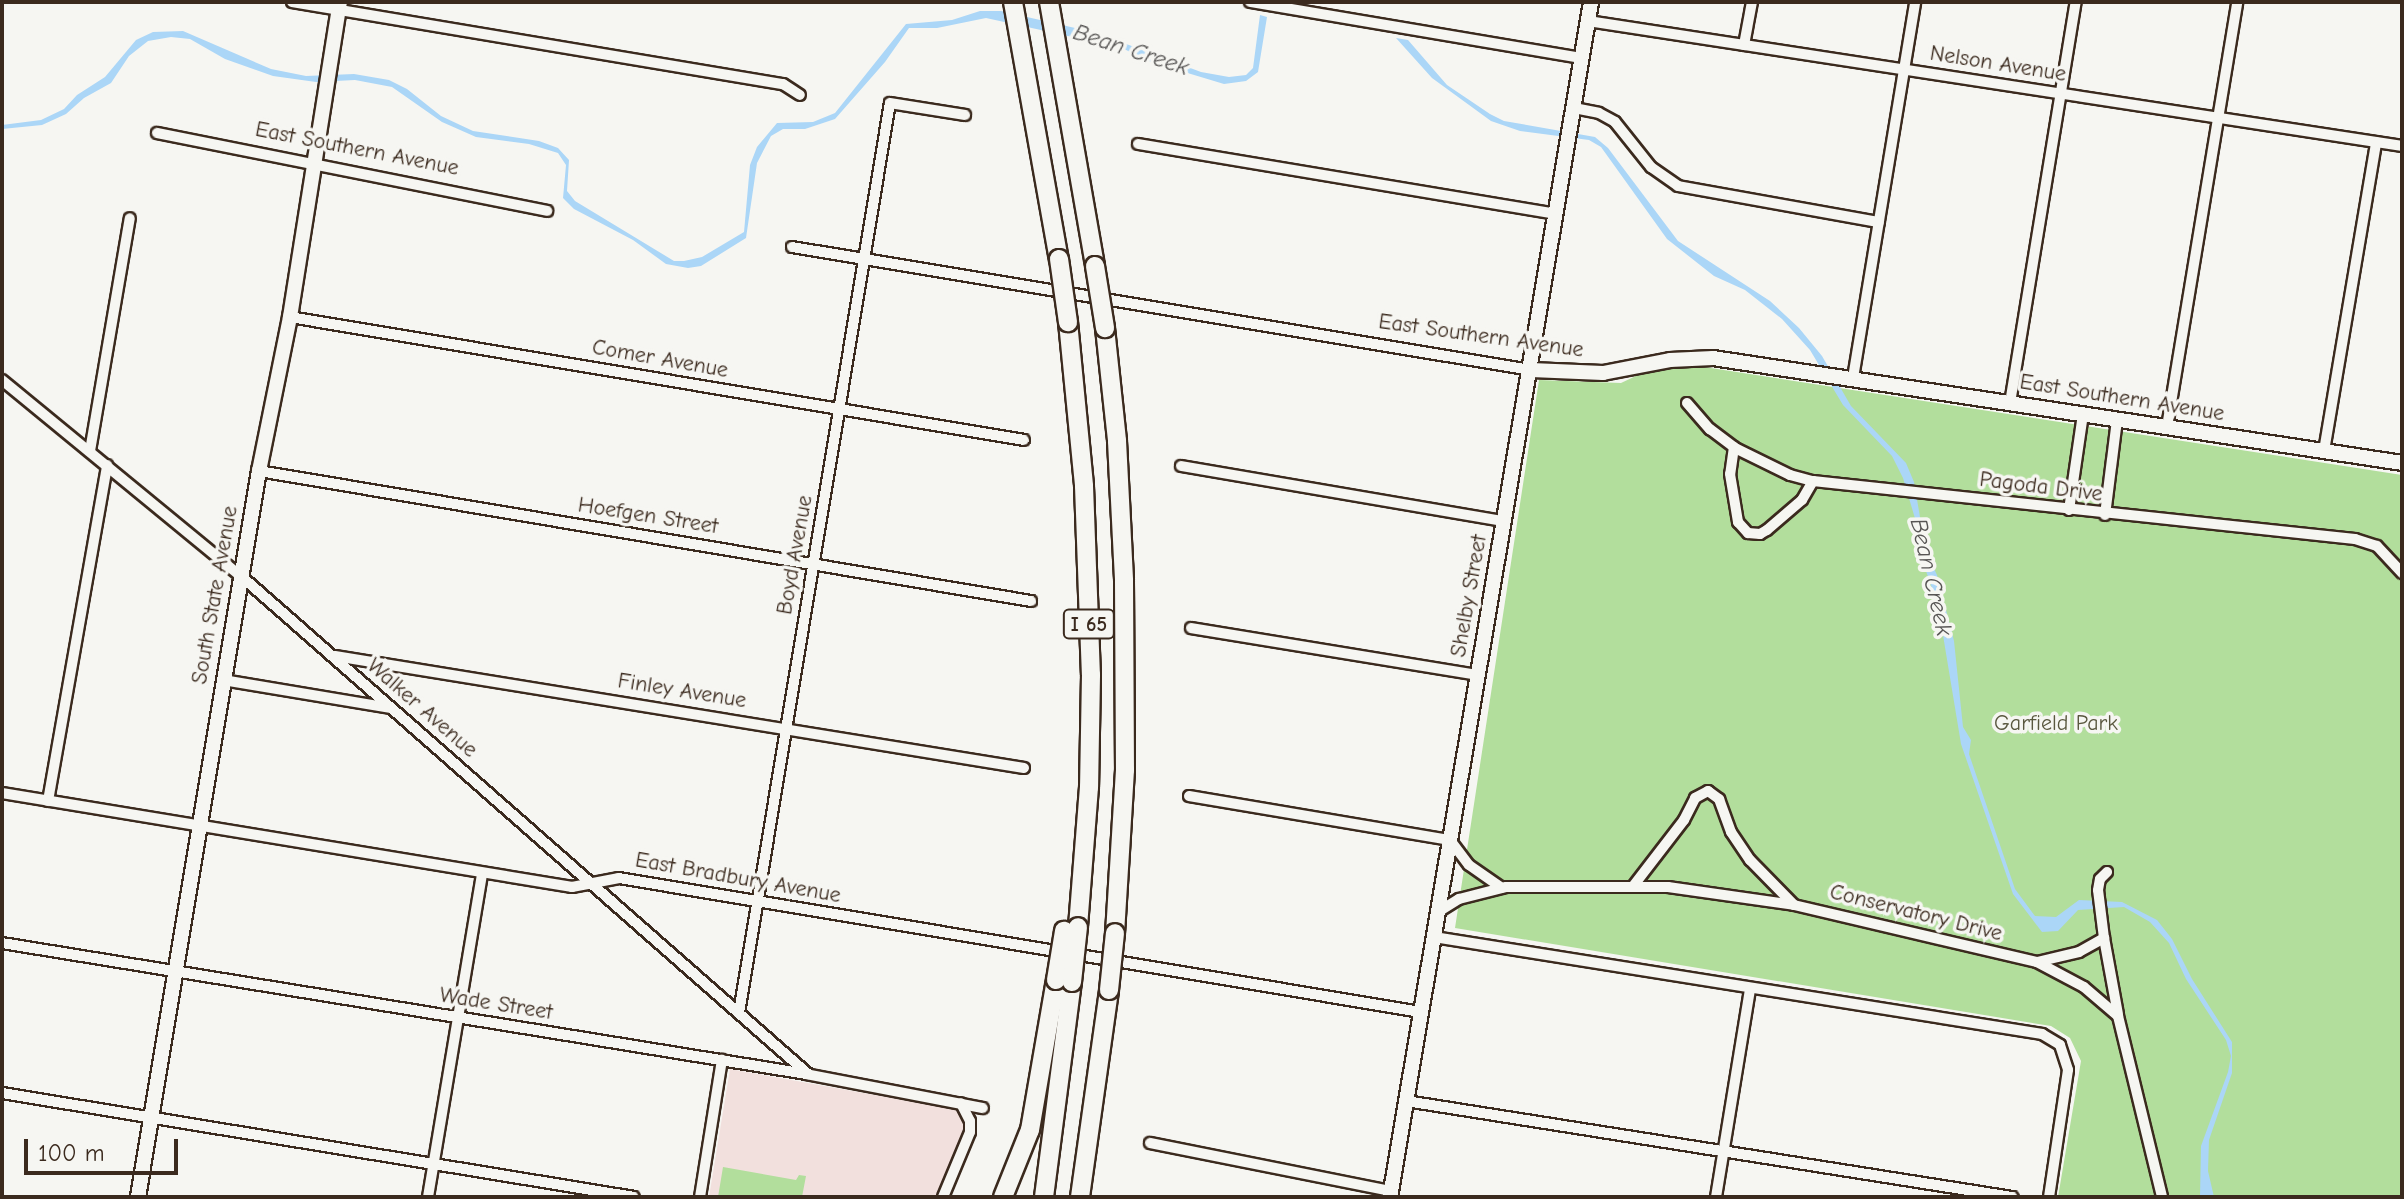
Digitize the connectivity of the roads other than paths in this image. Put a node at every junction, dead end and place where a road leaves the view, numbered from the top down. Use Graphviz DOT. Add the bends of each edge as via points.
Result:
graph roads {
  1 [pos="292,2"];
  2 [pos="1013,2"];
  3 [pos="1049,2"];
  4 [pos="1250,2"];
  5 [pos="1591,2"];
  6 [pos="1752,2"];
  7 [pos="1915,2"];
  8 [pos="2076,2"];
  9 [pos="2237,2"];
  10 [pos="339,6"];
  11 [pos="1588,21"];
  12 [pos="1744,45"];
  13 [pos="1582,58"];
  14 [pos="1904,70"];
  15 [pos="2061,94"];
  16 [pos="800,95"];
  17 [pos="1573,113"];
  18 [pos="965,115"];
  19 [pos="2218,118"];
  20 [pos="157,133"];
  21 [pos="2376,142"];
  22 [pos="1138,144"];
  23 [pos="2402,146"];
  24 [pos="314,162"];
  25 [pos="547,211"];
  26 [pos="1556,214"];
  27 [pos="130,218"];
  28 [pos="1879,222"];
  29 [pos="792,247"];
  30 [pos="864,259"];
  31 [pos="290,317"];
  32 [pos="1531,370"];
  33 [pos="1847,378"];
  34 [pos="2,380"];
  35 [pos="1687,403"];
  36 [pos="2010,403"];
  37 [pos="840,409"];
  38 [pos="2083,414"];
  39 [pos="2117,420"];
  40 [pos="2167,427"];
  41 [pos="1024,440"];
  42 [pos="1734,447"];
  43 [pos="90,451"];
  44 [pos="2324,451"];
  45 [pos="2402,463"];
  46 [pos="107,465"];
  47 [pos="1181,466"];
  48 [pos="259,471"];
  49 [pos="1813,481"];
  50 [pos="2069,510"];
  51 [pos="2105,515"];
  52 [pos="1504,521"];
  53 [pos="814,564"];
  54 [pos="2402,573"];
  55 [pos="241,576"];
  56 [pos="1031,601"];
  57 [pos="1191,628"];
  58 [pos="332,656"];
  59 [pos="1478,675"];
  60 [pos="223,680"];
  61 [pos="392,708"];
  62 [pos="786,728"];
  63 [pos="1024,768"];
  64 [pos="2,793"];
  65 [pos="1189,796"];
  66 [pos="48,801"];
  67 [pos="199,826"];
  68 [pos="1450,840"];
  69 [pos="2107,872"];
  70 [pos="482,873"];
  71 [pos="592,882"];
  72 [pos="1634,885"];
  73 [pos="1502,888"];
  74 [pos="757,901"];
  75 [pos="1794,905"];
  76 [pos="1438,912"];
  77 [pos="1434,937"];
  78 [pos="2104,938"];
  79 [pos="2,943"];
  80 [pos="2037,962"];
  81 [pos="175,972"];
  82 [pos="1064,981"];
  83 [pos="1750,989"];
  84 [pos="1421,1012"];
  85 [pos="739,1013"];
  86 [pos="2118,1016"];
  87 [pos="459,1018"];
  88 [pos="1103,1035"];
  89 [pos="722,1060"];
  90 [pos="808,1074"];
  91 [pos="2,1093"];
  92 [pos="1406,1101"];
  93 [pos="961,1103"];
  94 [pos="983,1108"];
  95 [pos="151,1118"];
  96 [pos="1150,1143"];
  97 [pos="1724,1151"];
  98 [pos="434,1164"];
  99 [pos="1390,1194"];
  100 [pos="138,1197"];
  101 [pos="428,1197"];
  102 [pos="634,1197"];
  103 [pos="700,1197"];
  104 [pos="943,1197"];
  105 [pos="1003,1197"];
  106 [pos="1044,1197"];
  107 [pos="1080,1197"];
  108 [pos="1093,1197"];
  109 [pos="1716,1197"];
  110 [pos="2012,1197"];
  111 [pos="2049,1197"];
  112 [pos="2162,1197"];
  1 -- 10 [label="street"];
  2 -- 82 [label="highway, I 65, bridge" via="1068,322 1085,512 1089,787"];
  3 -- 88 [label="highway, I 65, bridge" via="1105,328 1117,441 1125,757"];
  4 -- 13 [label="street"];
  5 -- 11 [label="street, Shelby Street"];
  6 -- 12 [label="street"];
  7 -- 14 [label="street"];
  8 -- 15 [label="street"];
  9 -- 19 [label="street"];
  10 -- 16 [label="street" via="783,84"];
  10 -- 24 [label="street, South State Avenue"];
  11 -- 12 [label="street, Nelson Avenue"];
  11 -- 13 [label="street, Shelby Street"];
  12 -- 14 [label="street, Nelson Avenue"];
  13 -- 17 [label="street, Shelby Street"];
  14 -- 15 [label="street, Nelson Avenue"];
  14 -- 28 [label="street"];
  15 -- 19 [label="street, Nelson Avenue"];
  15 -- 36 [label="street"];
  17 -- 26 [label="street, Shelby Street"];
  17 -- 28 [label="street" via="1599,113 1615,122 1651,167 1678,186"];
  18 -- 30 [label="street, Boyd Avenue" via="890,103"];
  19 -- 21 [label="street, Nelson Avenue"];
  19 -- 40 [label="street"];
  20 -- 24 [label="street, East Southern Avenue"];
  21 -- 23 [label="street, Nelson Avenue"];
  21 -- 44 [label="street"];
  22 -- 26 [label="street"];
  24 -- 25 [label="street, East Southern Avenue"];
  24 -- 31 [label="street, South State Avenue"];
  26 -- 32 [label="street, Shelby Street"];
  27 -- 43 [label="street"];
  28 -- 33 [label="street"];
  29 -- 30 [label="street, East Southern Avenue"];
  30 -- 32 [label="street, East Southern Avenue"];
  30 -- 37 [label="street, Boyd Avenue"];
  31 -- 37 [label="street, Comer Avenue"];
  31 -- 48 [label="street, South State Avenue"];
  32 -- 33 [label="street, East Southern Avenue" via="1603,373 1699,357"];
  32 -- 52 [label="street, Shelby Street"];
  33 -- 36 [label="street, East Southern Avenue"];
  34 -- 43 [label="street, Walker Avenue"];
  35 -- 42 [label="street, Pagoda Drive"];
  36 -- 38 [label="street, East Southern Avenue"];
  37 -- 41 [label="street, Comer Avenue"];
  37 -- 53 [label="street, Boyd Avenue"];
  38 -- 39 [label="street, East Southern Avenue"];
  38 -- 50 [label="street"];
  39 -- 40 [label="street, East Southern Avenue"];
  39 -- 51 [label="street"];
  40 -- 44 [label="street, East Southern Avenue"];
  42 -- 49 [label="street, Pagoda Drive"];
  42 -- 49 [label="street" via="1732,486 1738,522 1748,533 1767,530 1802,500"];
  43 -- 46 [label="street, Walker Avenue"];
  44 -- 45 [label="street, East Southern Avenue"];
  46 -- 55 [label="street, Walker Avenue"];
  46 -- 66 [label="street"];
  47 -- 52 [label="street"];
  48 -- 53 [label="street, Hoefgen Street"];
  48 -- 55 [label="street, South State Avenue"];
  49 -- 50 [label="street, Pagoda Drive"];
  50 -- 51 [label="street, Pagoda Drive"];
  51 -- 54 [label="street, Pagoda Drive" via="2355,539 2377,546"];
  52 -- 59 [label="street, Shelby Street"];
  53 -- 56 [label="street, Hoefgen Street"];
  53 -- 62 [label="street, Boyd Avenue"];
  55 -- 58 [label="street, Walker Avenue"];
  55 -- 60 [label="street, South State Avenue"];
  57 -- 59 [label="street"];
  58 -- 61 [label="street, Walker Avenue"];
  58 -- 62 [label="street, Finley Avenue"];
  59 -- 68 [label="street, Shelby Street"];
  60 -- 61 [label="street"];
  60 -- 67 [label="street, South State Avenue"];
  61 -- 71 [label="street, Walker Avenue"];
  62 -- 63 [label="street, Finley Avenue"];
  62 -- 74 [label="street, Boyd Avenue"];
  64 -- 66 [label="street, East Bradbury Avenue"];
  65 -- 68 [label="street"];
  66 -- 67 [label="street, East Bradbury Avenue"];
  67 -- 70 [label="street, East Bradbury Avenue"];
  67 -- 81 [label="street, South State Avenue"];
  68 -- 73 [label="street" via="1469,865"];
  68 -- 76 [label="street, Shelby Street"];
  69 -- 78 [label="street" via="2098,890"];
  70 -- 71 [label="street, East Bradbury Avenue" via="572,887"];
  70 -- 87 [label="street"];
  71 -- 74 [label="street, East Bradbury Avenue" via="619,878"];
  71 -- 85 [label="street, Walker Avenue"];
  72 -- 73 [label="street, Conservatory Drive"];
  72 -- 75 [label="street, Conservatory Drive"];
  72 -- 75 [label="street" via="1695,798 1708,791 1719,799 1731,832 1750,860"];
  73 -- 76 [label="street, Conservatory Drive" via="1459,899"];
  74 -- 84 [label="street, East Bradbury Avenue"];
  74 -- 85 [label="street, Boyd Avenue"];
  75 -- 80 [label="street, Conservatory Drive"];
  76 -- 77 [label="street, Shelby Street"];
  77 -- 83 [label="street"];
  77 -- 84 [label="street, Shelby Street"];
  78 -- 80 [label="street" via="2079,952"];
  78 -- 86 [label="street"];
  79 -- 81 [label="street, Wade Street"];
  80 -- 86 [label="street, Conservatory Drive" via="2084,987"];
  81 -- 87 [label="street, Wade Street"];
  81 -- 95 [label="street, South State Avenue"];
  82 -- 105 [label="highway" via="1030,1130"];
  82 -- 106 [label="highway, I 65"];
  83 -- 97 [label="street"];
  83 -- 111 [label="street" via="2035,1032 2060,1045 2068,1078"];
  84 -- 92 [label="street, Shelby Street"];
  85 -- 90 [label="street, Walker Avenue"];
  86 -- 112 [label="street"];
  87 -- 89 [label="street, Wade Street"];
  87 -- 98 [label="street"];
  88 -- 107 [label="highway, I 65"];
  88 -- 108 [label="highway"];
  89 -- 90 [label="street, Wade Street"];
  89 -- 103 [label="street"];
  90 -- 93 [label="street, Wade Street"];
  91 -- 95 [label="street"];
  92 -- 97 [label="street"];
  92 -- 99 [label="street, Shelby Street"];
  93 -- 94 [label="street, Wade Street"];
  93 -- 104 [label="street" via="970,1132"];
  95 -- 98 [label="street"];
  95 -- 100 [label="street, South State Avenue"];
  96 -- 99 [label="street"];
  97 -- 109 [label="street"];
  97 -- 110 [label="street"];
  98 -- 101 [label="street"];
  98 -- 102 [label="street"];
}
